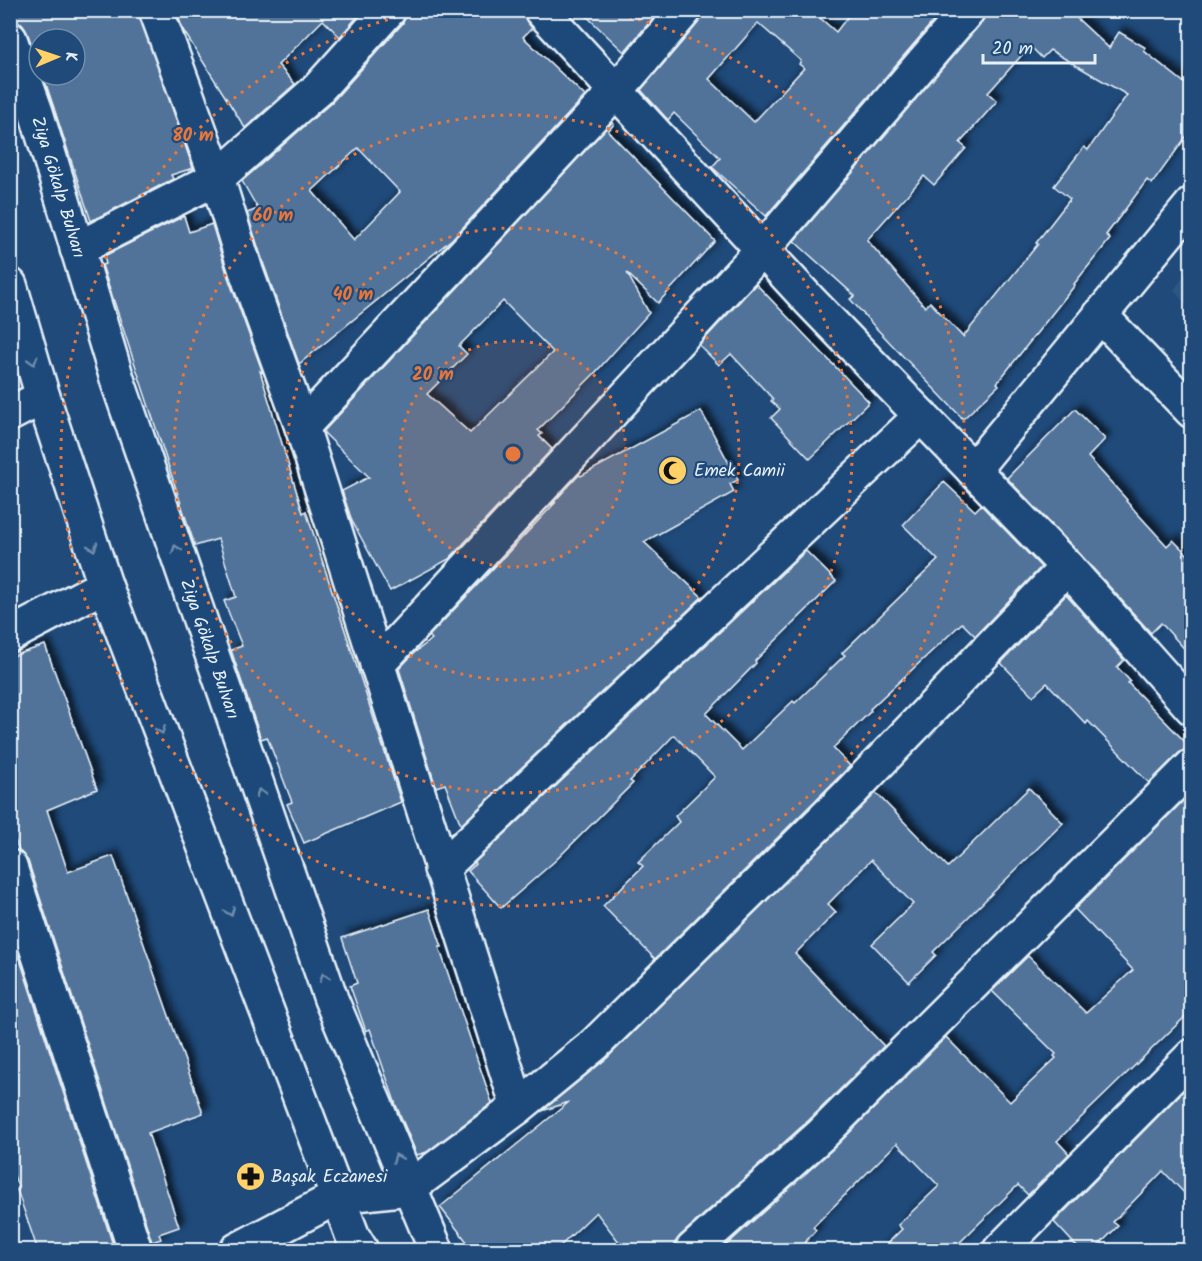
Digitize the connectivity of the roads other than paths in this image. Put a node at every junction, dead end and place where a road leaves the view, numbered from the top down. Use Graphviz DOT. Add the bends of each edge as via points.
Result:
graph roads {
  1 [pos="156,10"];
  2 [pos="389,10"];
  3 [pos="540,10"];
  4 [pos="685,10"];
  5 [pos="968,10"];
  6 [pos="10,39"];
  7 [pos="615,92"];
  8 [pos="217,178"];
  9 [pos="1191,204"];
  10 [pos="77,249"];
  11 [pos="762,250"];
  12 [pos="10,285"];
  13 [pos="1100,315"];
  14 [pos="44,397"];
  15 [pos="1191,411"];
  16 [pos="10,414"];
  17 [pos="921,416"];
  18 [pos="302,427"];
  19 [pos="973,470"];
  20 [pos="1067,567"];
  21 [pos="105,585"];
  22 [pos="10,635"];
  23 [pos="377,665"];
  24 [pos="1191,708"];
  25 [pos="1191,766"];
  26 [pos="10,867"];
  27 [pos="441,869"];
  28 [pos="1191,1056"];
  29 [pos="518,1107"];
  30 [pos="410,1188"];
  31 [pos="339,1196"];
  32 [pos="352,1246"];
  33 [pos="135,1251"];
  34 [pos="237,1251"];
  35 [pos="436,1251"];
  36 [pos="692,1251"];
  37 [pos="1000,1251"];
  1 -- 8 [label="street"];
  2 -- 8 [label="street" via="318,89"];
  3 -- 7 [label="street"];
  4 -- 7 [label="street"];
  5 -- 11 [label="street"];
  6 -- 10 [label="street, Ziya Gökalp Bulvarı"];
  7 -- 11 [label="street"];
  7 -- 18 [label="street"];
  8 -- 10 [label="street"];
  8 -- 18 [label="street"];
  9 -- 13 [label="street"];
  30 -- 10 [label="street, Ziya Gökalp Bulvarı, one-way" via="331,999 118,382"];
  11 -- 17 [label="street"];
  11 -- 23 [label="street"];
  12 -- 14 [label="street, one-way"];
  13 -- 15 [label="street"];
  13 -- 19 [label="street"];
  14 -- 16 [label="street"];
  14 -- 21 [label="street, one-way"];
  17 -- 19 [label="street"];
  17 -- 27 [label="street"];
  18 -- 23 [label="street"];
  19 -- 20 [label="street"];
  20 -- 24 [label="street"];
  20 -- 29 [label="street" via="847,796 603,1037"];
  21 -- 22 [label="street"];
  21 -- 31 [label="street, one-way"];
  23 -- 27 [label="street"];
  25 -- 36 [label="street" via="830,1126"];
  26 -- 33 [label="street"];
  27 -- 29 [label="street"];
  28 -- 37 [label="street"];
  29 -- 30 [label="street"];
  30 -- 31 [label="street"];
  30 -- 35 [label="street, Ziya Gökalp Bulvarı"];
  31 -- 32 [label="street"];
  31 -- 34 [label="street"];
}
